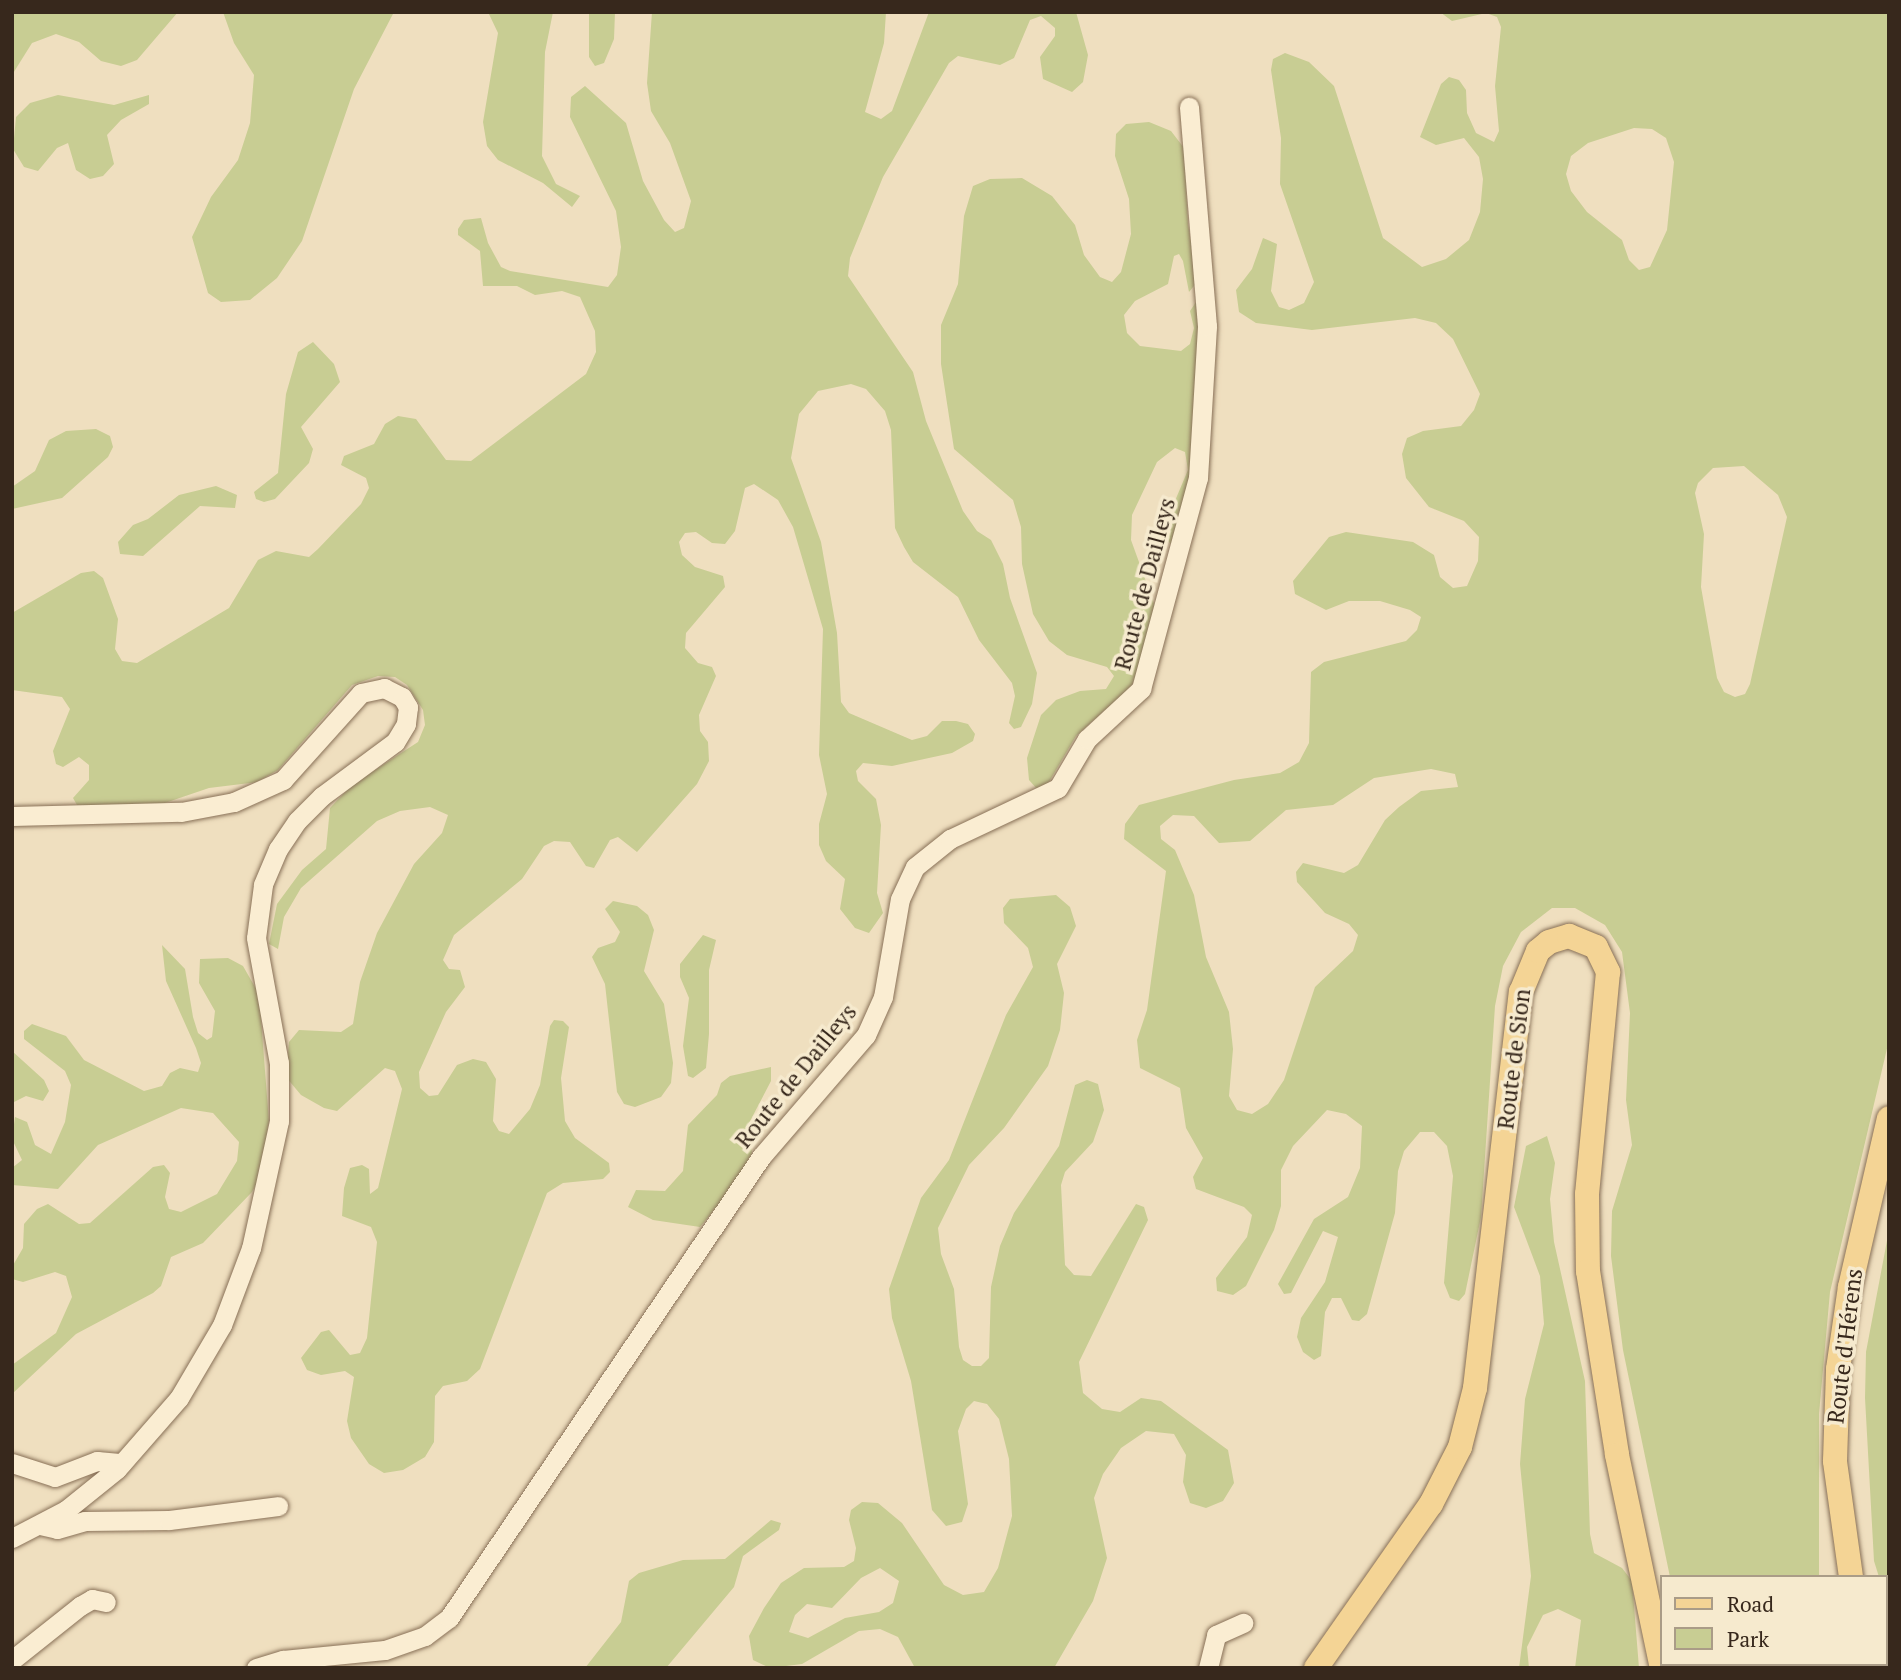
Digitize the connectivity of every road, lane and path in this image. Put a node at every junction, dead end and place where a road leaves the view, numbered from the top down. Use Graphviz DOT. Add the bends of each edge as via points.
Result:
graph roads {
  1 [pos="1189,107"];
  2 [pos="12,816"];
  3 [pos="1889,1118"];
  4 [pos="12,1463"];
  5 [pos="122,1463"];
  6 [pos="278,1506"];
  7 [pos="40,1524"];
  8 [pos="12,1538"];
  9 [pos="1851,1575"];
  10 [pos="106,1602"];
  11 [pos="1243,1623"];
  12 [pos="1660,1659"];
  13 [pos="12,1660"];
  14 [pos="256,1668"];
  15 [pos="1209,1668"];
  16 [pos="1316,1668"];
  1 -- 14 [label="street, Route de Dailleys" via="1207,326 1198,478 1141,689 1087,739 1058,788 950,839 915,867 900,899 883,997 866,1035 761,1157 449,1618 425,1636 384,1650 283,1660"];
  2 -- 5 [label="street" via="181,812 234,802 283,780 361,692 384,688 402,697 408,707 406,724 395,742 309,807 284,838 268,871 256,937 279,1073 279,1128 267,1189 235,1295 213,1343 179,1398"];
  3 -- 9 [label="main road, Route d'Hérens" via="1850,1287 1836,1389 1836,1480"];
  4 -- 5 [label="street" via="55,1477 97,1461"];
  5 -- 7 [label="street" via="93,1491"];
  6 -- 7 [label="street" via="181,1519 85,1521 57,1529"];
  7 -- 8 [label="street"];
  10 -- 13 [label="street" via="92,1599 80,1606"];
  11 -- 15 [label="street" via="1216,1634"];
  12 -- 16 [label="main road, Route de Sion" via="1617,1455 1588,1271 1587,1195 1608,972 1593,944 1569,936 1538,951 1521,992 1475,1388 1460,1447 1431,1504"];
}
